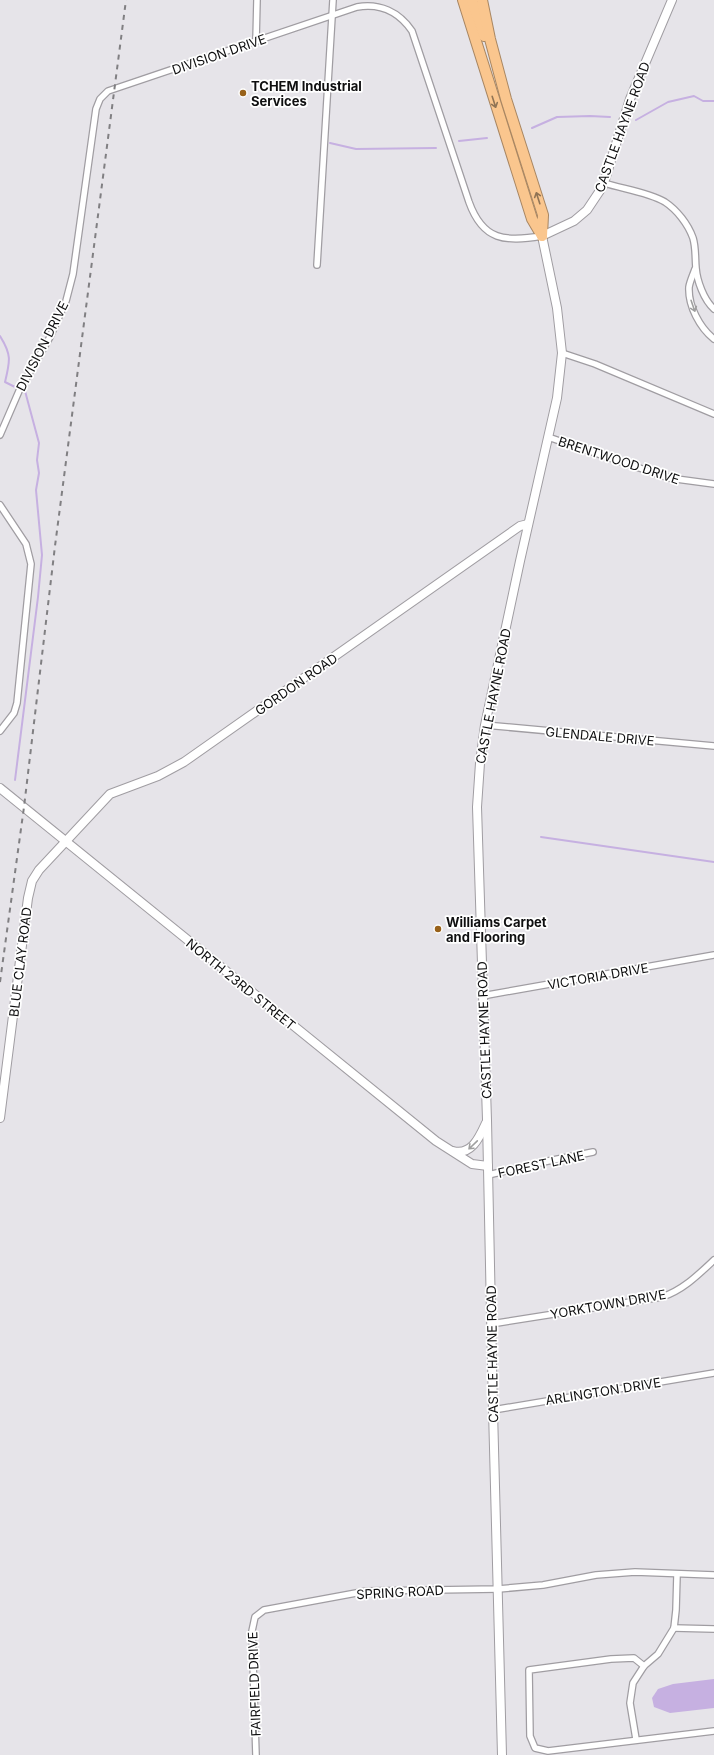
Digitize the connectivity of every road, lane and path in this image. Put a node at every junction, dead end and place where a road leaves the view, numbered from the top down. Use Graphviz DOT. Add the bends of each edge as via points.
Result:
graph roads {
  1 [pos="257,0"];
  2 [pos="333,0"];
  3 [pos="457,0"];
  4 [pos="463,0"];
  5 [pos="472,0"];
  6 [pos="482,0"];
  7 [pos="672,0"];
  8 [pos="332,16"];
  9 [pos="256,42"];
  10 [pos="482,64"];
  11 [pos="506,98"];
  12 [pos="604,183"];
  13 [pos="542,236"];
  14 [pos="317,265"];
  15 [pos="696,269"];
  16 [pos="714,309"];
  17 [pos="714,339"];
  18 [pos="562,353"];
  19 [pos="714,414"];
  20 [pos="0,435"];
  21 [pos="548,437"];
  22 [pos="714,484"];
  23 [pos="0,505"];
  24 [pos="528,524"];
  25 [pos="485,725"];
  26 [pos="0,732"];
  27 [pos="714,746"];
  28 [pos="0,788"];
  29 [pos="65,842"];
  30 [pos="714,955"];
  31 [pos="482,996"];
  32 [pos="0,1118"];
  33 [pos="487,1120"];
  34 [pos="448,1149"];
  35 [pos="593,1152"];
  36 [pos="488,1166"];
  37 [pos="488,1175"];
  38 [pos="714,1260"];
  39 [pos="491,1324"];
  40 [pos="714,1373"];
  41 [pos="493,1410"];
  42 [pos="677,1574"];
  43 [pos="714,1575"];
  44 [pos="498,1589"];
  45 [pos="304,1603"];
  46 [pos="674,1628"];
  47 [pos="714,1629"];
  48 [pos="644,1666"];
  49 [pos="714,1731"];
  50 [pos="636,1739"];
  51 [pos="256,1755"];
  52 [pos="502,1755"];
  1 -- 9 [label="street"];
  2 -- 8 [label="street"];
  3 -- 10 [label="highway"];
  4 -- 10 [label="highway"];
  5 -- 11 [label="highway"];
  6 -- 11 [label="highway"];
  7 -- 12 [label="main road, CASTLE HAYNE ROAD" via="630,99"];
  8 -- 9 [label="street, DIVISION DRIVE"];
  8 -- 13 [label="street, DIVISION DRIVE" via="357,7 374,6 392,12 407,24 417,42 469,202 479,223 487,231 503,239"];
  8 -- 14 [label="street"];
  9 -- 20 [label="street, DIVISION DRIVE" via="108,91 100,99 94,121 73,274 66,302 19,391"];
  10 -- 13 [label="highway, one-way" via="532,219"];
  13 -- 11 [label="highway, one-way" via="543,215"];
  12 -- 13 [label="main road, CASTLE HAYNE ROAD" via="587,210 574,221"];
  12 -- 15 [label="street" via="652,197 674,209 693,238"];
  13 -- 18 [label="main road, CASTLE HAYNE ROAD" via="557,308"];
  15 -- 16 [label="street" via="700,286"];
  15 -- 17 [label="street, one-way" via="689,288 690,299 701,326"];
  18 -- 19 [label="street" via="595,364"];
  18 -- 21 [label="main road, CASTLE HAYNE ROAD" via="557,398"];
  21 -- 22 [label="street, BRENTWOOD DRIVE" via="669,478"];
  21 -- 24 [label="main road, CASTLE HAYNE ROAD"];
  23 -- 26 [label="street" via="26,544 30,564 18,703"];
  24 -- 25 [label="main road, CASTLE HAYNE ROAD"];
  24 -- 29 [label="main road, GORDON ROAD" via="520,526 184,762 158,776 110,794"];
  25 -- 27 [label="street, GLENDALE DRIVE"];
  25 -- 31 [label="main road, CASTLE HAYNE ROAD" via="477,807"];
  28 -- 29 [label="main road, NORTH 23RD STREET"];
  29 -- 32 [label="main road, BLUE CLAY ROAD" via="39,870 30,886"];
  29 -- 34 [label="main road, NORTH 23RD STREET"];
  30 -- 31 [label="street, VICTORIA DRIVE"];
  31 -- 33 [label="main road, CASTLE HAYNE ROAD"];
  33 -- 34 [label="main road, one-way" via="479,1139 468,1149 456,1152"];
  33 -- 36 [label="main road, CASTLE HAYNE ROAD"];
  34 -- 36 [label="main road, NORTH 23RD STREET" via="472,1164"];
  35 -- 37 [label="street, FOREST LANE"];
  36 -- 37 [label="main road, CASTLE HAYNE ROAD"];
  37 -- 39 [label="main road, CASTLE HAYNE ROAD"];
  38 -- 39 [label="street, YORKTOWN DRIVE" via="687,1285 662,1296"];
  39 -- 41 [label="main road, CASTLE HAYNE ROAD"];
  40 -- 41 [label="street, ARLINGTON DRIVE"];
  41 -- 44 [label="main road, CASTLE HAYNE ROAD"];
  42 -- 43 [label="street, SPRING ROAD"];
  42 -- 44 [label="street, SPRING ROAD" via="635,1572 596,1575 543,1585"];
  42 -- 46 [label="street"];
  44 -- 45 [label="street, SPRING ROAD" via="367,1592"];
  44 -- 52 [label="main road, CASTLE HAYNE ROAD"];
  45 -- 51 [label="street, FAIRFIELD DRIVE" via="264,1610 253,1620"];
  46 -- 47 [label="street"];
  46 -- 48 [label="street" via="658,1654"];
  48 -- 50 [label="street" via="633,1683 630,1703"];
  48 -- 50 [label="street" via="634,1658 529,1670 530,1736 535,1748 548,1751"];
  49 -- 50 [label="street"];
}
